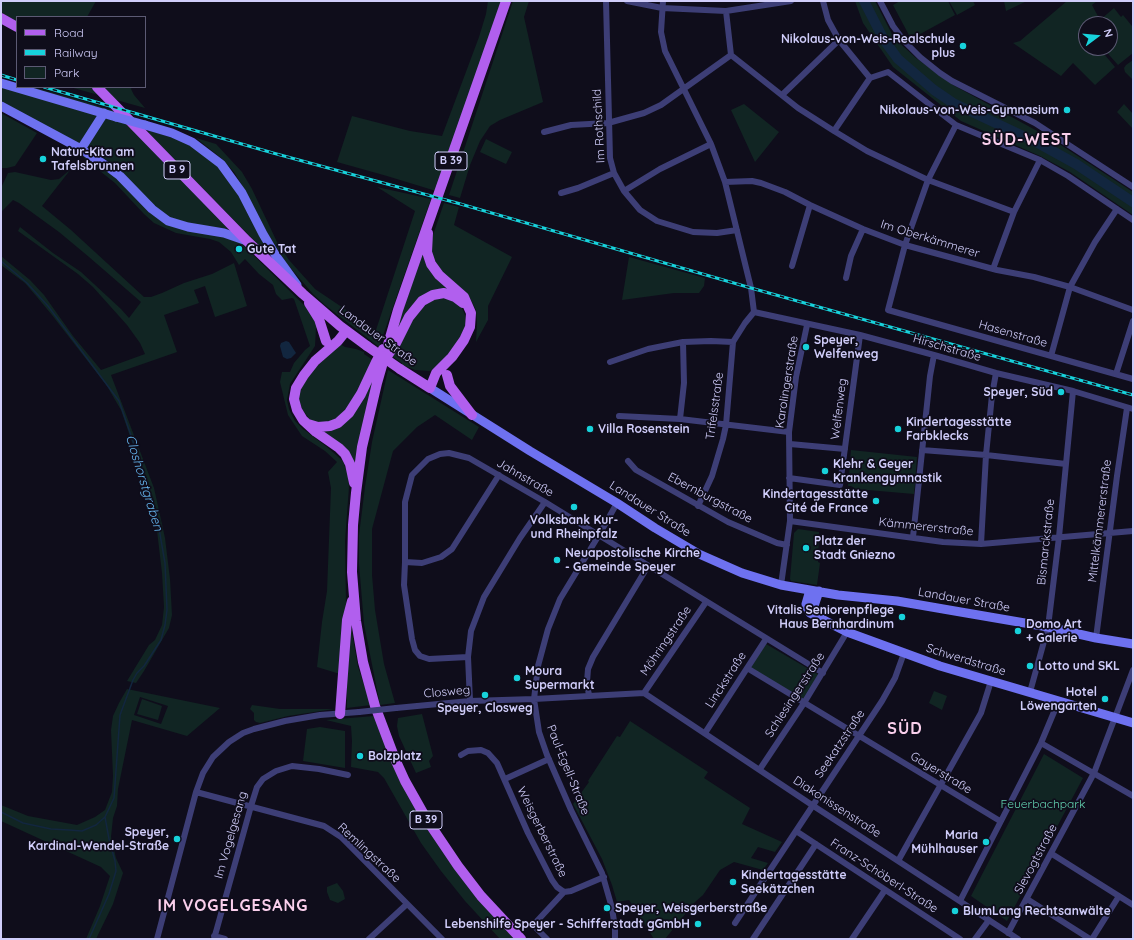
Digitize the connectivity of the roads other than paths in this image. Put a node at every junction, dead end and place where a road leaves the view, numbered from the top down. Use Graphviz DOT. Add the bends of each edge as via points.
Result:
graph roads {
  1 [pos="506,1"];
  2 [pos="606,1"];
  3 [pos="627,1"];
  4 [pos="663,1"];
  5 [pos="791,1"];
  6 [pos="823,1"];
  7 [pos="880,1"];
  8 [pos="662,8"];
  9 [pos="726,11"];
  10 [pos="1,18"];
  11 [pos="16,26"];
  12 [pos="839,40"];
  13 [pos="731,55"];
  14 [pos="870,78"];
  15 [pos="1,83"];
  16 [pos="16,87"];
  17 [pos="18,88"];
  18 [pos="98,88"];
  19 [pos="684,89"];
  20 [pos="782,95"];
  21 [pos="1,106"];
  22 [pos="104,113"];
  23 [pos="608,123"];
  24 [pos="956,125"];
  25 [pos="834,131"];
  26 [pos="544,132"];
  27 [pos="711,144"];
  28 [pos="81,150"];
  29 [pos="1040,160"];
  30 [pos="614,173"];
  31 [pos="928,180"];
  32 [pos="725,182"];
  33 [pos="1132,184"];
  34 [pos="624,191"];
  35 [pos="561,193"];
  36 [pos="810,205"];
  37 [pos="1117,209"];
  38 [pos="1014,212"];
  39 [pos="1133,220"];
  40 [pos="428,223"];
  41 [pos="862,229"];
  42 [pos="737,230"];
  43 [pos="247,241"];
  44 [pos="905,245"];
  45 [pos="792,266"];
  46 [pos="993,269"];
  47 [pos="846,278"];
  48 [pos="1070,287"];
  49 [pos="303,294"];
  50 [pos="468,307"];
  51 [pos="1133,310"];
  52 [pos="754,312"];
  53 [pos="1133,321"];
  54 [pos="807,325"];
  55 [pos="343,328"];
  56 [pos="390,335"];
  57 [pos="860,335"];
  58 [pos="326,341"];
  59 [pos="683,342"];
  60 [pos="733,342"];
  61 [pos="934,355"];
  62 [pos="1051,356"];
  63 [pos="452,357"];
  64 [pos="315,361"];
  65 [pos="610,362"];
  66 [pos="383,364"];
  67 [pos="436,373"];
  68 [pos="996,373"];
  69 [pos="1116,374"];
  70 [pos="447,375"];
  71 [pos="410,376"];
  72 [pos="1133,379"];
  73 [pos="431,389"];
  74 [pos="1072,391"];
  75 [pos="1130,408"];
  76 [pos="472,415"];
  77 [pos="619,416"];
  78 [pos="680,420"];
  79 [pos="308,424"];
  80 [pos="726,424"];
  81 [pos="790,432"];
  82 [pos="790,444"];
  83 [pos="845,449"];
  84 [pos="922,450"];
  85 [pos="986,455"];
  86 [pos="628,461"];
  87 [pos="1066,464"];
  88 [pos="498,475"];
  89 [pos="789,478"];
  90 [pos="356,493"];
  91 [pos="545,502"];
  92 [pos="617,503"];
  93 [pos="698,506"];
  94 [pos="790,521"];
  95 [pos="1133,531"];
  96 [pos="1110,532"];
  97 [pos="599,535"];
  98 [pos="913,537"];
  99 [pos="1059,537"];
  100 [pos="981,544"];
  101 [pos="787,545"];
  102 [pos="405,562"];
  103 [pos="648,566"];
  104 [pos="781,585"];
  105 [pos="795,587"];
  106 [pos="814,591"];
  107 [pos="354,593"];
  108 [pos="706,602"];
  109 [pos="807,608"];
  110 [pos="818,617"];
  111 [pos="1048,627"];
  112 [pos="847,632"];
  113 [pos="1096,638"];
  114 [pos="766,639"];
  115 [pos="1133,644"];
  116 [pos="904,653"];
  117 [pos="468,657"];
  118 [pos="747,668"];
  119 [pos="1133,670"];
  120 [pos="823,674"];
  121 [pos="991,681"];
  122 [pos="1030,692"];
  123 [pos="644,693"];
  124 [pos="589,696"];
  125 [pos="534,699"];
  126 [pos="470,700"];
  127 [pos="1059,700"];
  128 [pos="804,703"];
  129 [pos="340,714"];
  130 [pos="1114,718"];
  131 [pos="1133,723"];
  132 [pos="705,733"];
  133 [pos="859,736"];
  134 [pos="1041,743"];
  135 [pos="462,755"];
  136 [pos="549,759"];
  137 [pos="760,770"];
  138 [pos="1094,773"];
  139 [pos="348,775"];
  140 [pos="505,779"];
  141 [pos="940,785"];
  142 [pos="196,792"];
  143 [pos="1133,796"];
  144 [pos="812,805"];
  145 [pos="250,806"];
  146 [pos="1000,822"];
  147 [pos="796,831"];
  148 [pos="816,844"];
  149 [pos="1052,854"];
  150 [pos="898,861"];
  151 [pos="604,877"];
  152 [pos="885,890"];
  153 [pos="564,892"];
  154 [pos="1119,896"];
  155 [pos="1027,899"];
  156 [pos="960,900"];
  157 [pos="406,904"];
  158 [pos="1133,905"];
  159 [pos="989,920"];
  160 [pos="735,923"];
  161 [pos="1008,933"];
  162 [pos="214,938"];
  163 [pos="158,939"];
  164 [pos="225,939"];
  165 [pos="369,939"];
  166 [pos="442,939"];
  167 [pos="521,939"];
  168 [pos="547,939"];
  169 [pos="615,939"];
  170 [pos="753,939"];
  171 [pos="852,939"];
  172 [pos="960,939"];
  173 [pos="975,939"];
  174 [pos="1018,939"];
  175 [pos="1091,939"];
  1 -- 40 [label="main road, B 39"];
  2 -- 23 [label="street, Im Rothschild"];
  3 -- 8 [label="street"];
  4 -- 8 [label="street"];
  5 -- 9 [label="street"];
  6 -- 12 [label="street" via="828,20"];
  7 -- 33 [label="street" via="892,26 905,42 940,73 1035,123"];
  8 -- 9 [label="street"];
  8 -- 19 [label="street" via="661,32 665,51"];
  9 -- 13 [label="street"];
  10 -- 11 [label="main road"];
  12 -- 14 [label="street"];
  12 -- 20 [label="street"];
  13 -- 19 [label="street"];
  13 -- 20 [label="street"];
  14 -- 24 [label="street" via="888,72"];
  14 -- 25 [label="street"];
  15 -- 16 [label="main road"];
  17 -- 22 [label="main road"];
  18 -- 43 [label="main road, B 9"];
  19 -- 23 [label="street" via="644,114"];
  19 -- 27 [label="street"];
  20 -- 25 [label="street"];
  21 -- 28 [label="main road"];
  22 -- 28 [label="main road"];
  22 -- 49 [label="main road, bridge" via="172,133 192,142 221,164 242,193 276,256"];
  23 -- 26 [label="street" via="571,125"];
  23 -- 30 [label="street, Im Rothschild" via="610,158"];
  24 -- 29 [label="street"];
  24 -- 31 [label="street"];
  25 -- 31 [label="street"];
  27 -- 32 [label="street"];
  27 -- 34 [label="street" via="660,169"];
  28 -- 43 [label="main road" via="120,176 152,209 168,221 229,234"];
  29 -- 37 [label="street"];
  29 -- 38 [label="street"];
  30 -- 34 [label="street, Im Rothschild"];
  30 -- 35 [label="street"];
  31 -- 38 [label="street"];
  31 -- 44 [label="street"];
  32 -- 36 [label="street, Im Oberkämmerer" via="761,183"];
  32 -- 42 [label="street"];
  34 -- 42 [label="street, Im Rothschild" via="640,210 657,221 694,232 717,233"];
  36 -- 41 [label="street, Im Oberkämmerer"];
  36 -- 45 [label="street"];
  37 -- 39 [label="street"];
  37 -- 48 [label="street"];
  38 -- 46 [label="street"];
  40 -- 50 [label="main road" via="428,252 431,264 439,275 460,292"];
  40 -- 56 [label="main road, B 39"];
  41 -- 44 [label="street, Im Oberkämmerer"];
  41 -- 47 [label="street" via="851,256"];
  42 -- 52 [label="street"];
  43 -- 49 [label="main road, Landauer Straße"];
  44 -- 46 [label="street, Im Oberkämmerer"];
  44 -- 62 [label="street, Hasenstraße" via="888,310"];
  46 -- 48 [label="street, Im Oberkämmerer"];
  48 -- 51 [label="street, Im Oberkämmerer"];
  48 -- 62 [label="street"];
  49 -- 55 [label="main road, Landauer Straße"];
  49 -- 58 [label="main road" via="319,319"];
  50 -- 63 [label="main road" via="472,318 470,327"];
  50 -- 66 [label="main road" via="455,297 444,293 422,301 409,317"];
  52 -- 54 [label="street, Hirschstraße"];
  52 -- 60 [label="street, Trifelsstraße"];
  53 -- 69 [label="street"];
  54 -- 57 [label="street, Hirschstraße"];
  54 -- 81 [label="street, Karolingerstraße" via="796,377"];
  55 -- 58 [label="main road" via="329,336"];
  55 -- 64 [label="main road" via="338,341"];
  55 -- 71 [label="main road, Landauer Straße, bridge"];
  56 -- 66 [label="main road, B 39"];
  56 -- 79 [label="main road" via="349,413 338,423 330,426 318,427"];
  57 -- 61 [label="street, Hirschstraße"];
  57 -- 83 [label="street, Welfenweg"];
  58 -- 64 [label="main road"];
  59 -- 60 [label="street"];
  59 -- 65 [label="street" via="648,349"];
  59 -- 78 [label="street" via="684,382"];
  60 -- 80 [label="street, Trifelsstraße"];
  61 -- 68 [label="street, Hirschstraße"];
  61 -- 84 [label="street"];
  62 -- 69 [label="street, Hasenstraße"];
  63 -- 67 [label="main road"];
  63 -- 70 [label="main road"];
  64 -- 79 [label="main road" via="300,381 295,394 297,410"];
  66 -- 90 [label="main road, B 39" via="366,429"];
  67 -- 71 [label="main road"];
  67 -- 73 [label="main road"];
  68 -- 74 [label="street, Hirschstraße"];
  68 -- 85 [label="street"];
  69 -- 72 [label="street, Hasenstraße"];
  70 -- 73 [label="main road" via="440,384"];
  70 -- 76 [label="main road" via="450,386"];
  71 -- 73 [label="main road, Landauer Straße"];
  73 -- 76 [label="main road, Landauer Straße"];
  74 -- 75 [label="street, Hirschstraße"];
  74 -- 87 [label="street, Bismarckstraße"];
  75 -- 96 [label="street, Mittelkämmererstraße"];
  76 -- 92 [label="main road, Landauer Straße"];
  77 -- 78 [label="street"];
  78 -- 80 [label="street"];
  79 -- 90 [label="main road" via="345,454 350,464"];
  80 -- 81 [label="street"];
  80 -- 93 [label="street, Trifelsstraße" via="712,476"];
  81 -- 82 [label="street, Karolingerstraße"];
  82 -- 83 [label="street, Karolingerstraße"];
  82 -- 89 [label="street, Karolingerstraße"];
  83 -- 89 [label="street, Welfenweg" via="840,485"];
  84 -- 85 [label="street"];
  84 -- 98 [label="street"];
  85 -- 87 [label="street"];
  85 -- 100 [label="street"];
  86 -- 93 [label="street, Ebernburgstraße" via="636,470"];
  87 -- 99 [label="street, Bismarckstraße"];
  88 -- 91 [label="street, Jahnstraße"];
  88 -- 102 [label="street" via="452,549 441,557 422,562"];
  88 -- 102 [label="street, Jahnstraße" via="470,458 449,453 428,459 412,475 405,502"];
  89 -- 94 [label="street, Karolingerstraße"];
  90 -- 107 [label="main road, B 39" via="352,544"];
  91 -- 97 [label="street, Jahnstraße"];
  91 -- 117 [label="street" via="484,597 471,631"];
  92 -- 97 [label="street, Paul-Egell-Straße"];
  92 -- 104 [label="main road, Landauer Straße" via="699,554 742,573"];
  93 -- 101 [label="street, Ebernburgstraße" via="742,528"];
  94 -- 98 [label="street, Kämmererstraße"];
  94 -- 101 [label="street, Karolingerstraße"];
  95 -- 96 [label="street, Kämmererstraße"];
  96 -- 99 [label="street, Kämmererstraße"];
  96 -- 113 [label="street, Mittelkämmererstraße"];
  97 -- 103 [label="street, Jahnstraße"];
  97 -- 125 [label="street, Paul-Egell-Straße" via="560,599 548,629 538,666"];
  98 -- 100 [label="street, Kämmererstraße"];
  99 -- 100 [label="street, Kämmererstraße"];
  99 -- 111 [label="street, Bismarckstraße"];
  101 -- 104 [label="street, Karolingerstraße"];
  102 -- 117 [label="street, Jahnstraße" via="404,585 415,650 420,656 429,659"];
  103 -- 108 [label="street, Jahnstraße"];
  103 -- 124 [label="street" via="593,657 588,669"];
  104 -- 105 [label="main road, Landauer Straße"];
  105 -- 106 [label="main road, Landauer Straße"];
  105 -- 109 [label="main road, Schwerdstraße"];
  106 -- 109 [label="main road"];
  106 -- 110 [label="main road" via="814,610"];
  106 -- 111 [label="main road, Landauer Straße"];
  107 -- 129 [label="main road" via="347,620"];
  107 -- 167 [label="main road, B 39" via="358,634 368,679 385,734 405,781 458,866 481,896"];
  108 -- 114 [label="street, Jahnstraße"];
  108 -- 123 [label="street, Möhringstraße"];
  109 -- 110 [label="main road, Schwerdstraße"];
  110 -- 112 [label="main road, Schwerdstraße"];
  111 -- 113 [label="main road, Landauer Straße"];
  111 -- 122 [label="street, Bismarckstraße"];
  112 -- 116 [label="main road, Schwerdstraße"];
  112 -- 120 [label="street, Schlesingerstraße"];
  113 -- 115 [label="main road, Landauer Straße"];
  114 -- 118 [label="street, Linckstraße"];
  114 -- 120 [label="street, Jahnstraße"];
  116 -- 121 [label="main road, Schwerdstraße"];
  116 -- 133 [label="street, Seekatzstraße" via="888,692"];
  117 -- 126 [label="street"];
  118 -- 128 [label="street, Gayerstraße"];
  118 -- 132 [label="street, Linckstraße"];
  119 -- 130 [label="street, Slevogtstraße"];
  120 -- 128 [label="street, Schlesingerstraße"];
  121 -- 122 [label="main road, Schwerdstraße"];
  121 -- 141 [label="street" via="981,713"];
  122 -- 127 [label="main road, Schwerdstraße"];
  123 -- 124 [label="street, Closweg"];
  123 -- 132 [label="street, Diakonissenstraße"];
  124 -- 125 [label="street, Closweg"];
  125 -- 126 [label="street, Closweg"];
  125 -- 136 [label="street, Paul-Egell-Straße" via="539,732"];
  126 -- 129 [label="street, Closweg, bridge"];
  127 -- 130 [label="main road, Schwerdstraße"];
  127 -- 134 [label="street"];
  128 -- 133 [label="street, Gayerstraße"];
  128 -- 137 [label="street, Schlesingerstraße"];
  129 -- 142 [label="street, Closweg" via="285,721 243,733 220,749 209,763"];
  130 -- 131 [label="main road, Schwerdstraße"];
  130 -- 138 [label="street, Slevogtstraße"];
  132 -- 137 [label="street, Diakonissenstraße"];
  133 -- 141 [label="street, Gayerstraße"];
  133 -- 144 [label="street, Seekatzstraße"];
  134 -- 138 [label="street"];
  134 -- 146 [label="street"];
  135 -- 140 [label="street, Weisgerberstraße" via="472,750 485,751 495,760"];
  136 -- 140 [label="street, Weisgerberstraße"];
  136 -- 151 [label="street, Paul-Egell-Straße"];
  137 -- 144 [label="street, Diakonissenstraße"];
  138 -- 143 [label="street"];
  138 -- 149 [label="street, Slevogtstraße"];
  139 -- 145 [label="street, Im Vogelgesang" via="306,766 292,766 276,771 263,779 257,787"];
  140 -- 153 [label="street, Weisgerberstraße" via="549,876"];
  141 -- 146 [label="street, Gayerstraße"];
  141 -- 150 [label="street"];
  142 -- 145 [label="street, Remlingstraße"];
  142 -- 163 [label="street, Closweg"];
  144 -- 147 [label="street, Seekatzstraße"];
  144 -- 150 [label="street, Diakonissenstraße"];
  145 -- 157 [label="street, Remlingstraße" via="324,826 341,837"];
  145 -- 162 [label="street, Im Vogelgesang"];
  146 -- 156 [label="street"];
  147 -- 148 [label="street, Franz-Schöberl-Straße"];
  147 -- 160 [label="street, Seekatzstraße"];
  148 -- 152 [label="street, Franz-Schöberl-Straße"];
  148 -- 170 [label="street"];
  149 -- 154 [label="street"];
  149 -- 155 [label="street, Slevogtstraße"];
  150 -- 156 [label="street, Diakonissenstraße"];
  151 -- 153 [label="street, Weisgerberstraße"];
  151 -- 169 [label="street, Paul-Egell-Straße" via="612,908"];
  152 -- 171 [label="street"];
  152 -- 172 [label="street, Franz-Schöberl-Straße"];
  153 -- 168 [label="street, Weisgerberstraße" via="536,924 539,932"];
  154 -- 158 [label="street"];
  154 -- 175 [label="street"];
  155 -- 161 [label="street, Slevogtstraße"];
  155 -- 175 [label="street"];
  156 -- 159 [label="street, Diakonissenstraße"];
  157 -- 165 [label="street"];
  157 -- 166 [label="street, Remlingstraße"];
  159 -- 161 [label="street, Diakonissenstraße"];
  159 -- 173 [label="street"];
  161 -- 174 [label="street, Diakonissenstraße"];
  162 -- 164 [label="street"];
}
